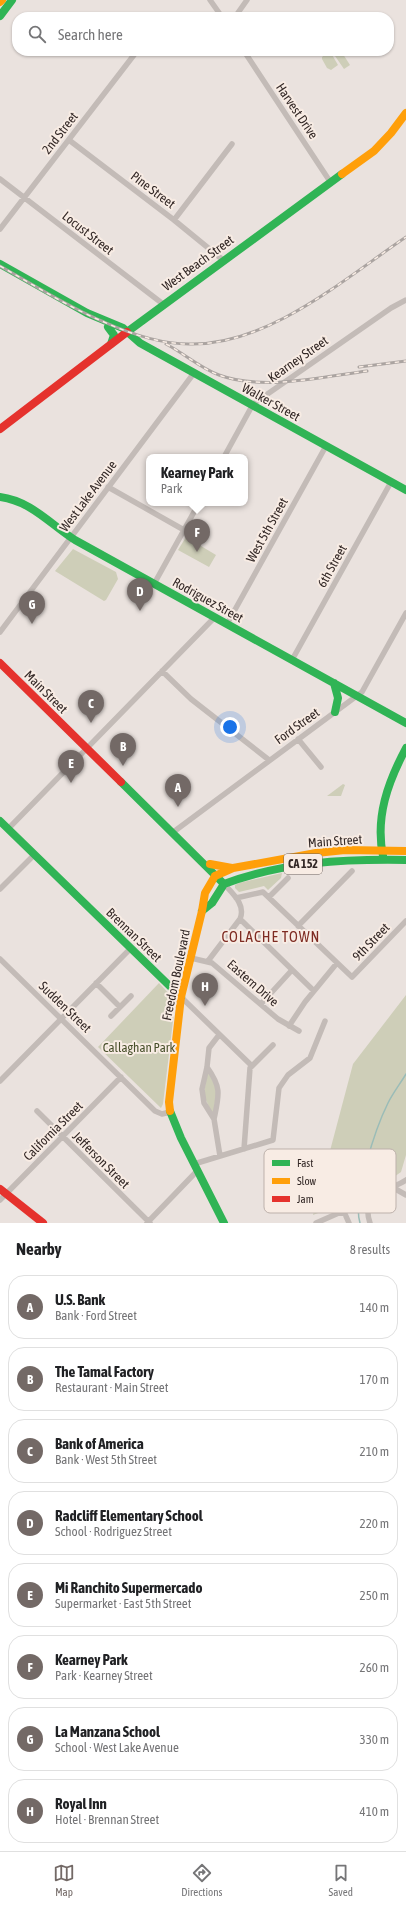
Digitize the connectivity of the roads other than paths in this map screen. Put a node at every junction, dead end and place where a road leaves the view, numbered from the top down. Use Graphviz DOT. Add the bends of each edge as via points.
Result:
graph roads {
  1 [pos="2,0"];
  2 [pos="12,0"];
  3 [pos="210,0"];
  4 [pos="247,0"];
  5 [pos="0,2"];
  6 [pos="218,12"];
  7 [pos="239,12"];
  8 [pos="0,16"];
  9 [pos="133,56"];
  10 [pos="247,56"];
  11 [pos="406,113"];
  12 [pos="69,140"];
  13 [pos="232,144"];
  14 [pos="0,178"];
  15 [pos="331,183"];
  16 [pos="24,197"];
  17 [pos="174,220"];
  18 [pos="0,229"];
  19 [pos="223,260"];
  20 [pos="0,264"];
  21 [pos="0,268"];
  22 [pos="406,300"];
  23 [pos="163,304"];
  24 [pos="108,327"];
  25 [pos="128,332"];
  26 [pos="111,345"];
  27 [pos="194,373"];
  28 [pos="252,406"];
  29 [pos="0,429"];
  30 [pos="326,446"];
  31 [pos="226,454"];
  32 [pos="391,482"];
  33 [pos="108,487"];
  34 [pos="406,490"];
  35 [pos="0,497"];
  36 [pos="197,506"];
  37 [pos="184,530"];
  38 [pos="71,537"];
  39 [pos="154,584"];
  40 [pos="406,612"];
  41 [pos="214,618"];
  42 [pos="227,624"];
  43 [pos="0,632"];
  44 [pos="292,660"];
  45 [pos="0,663"];
  46 [pos="162,671"];
  47 [pos="334,683"];
  48 [pos="357,696"];
  49 [pos="335,712"];
  50 [pos="405,723"];
  51 [pos="298,739"];
  52 [pos="86,748"];
  53 [pos="406,748"];
  54 [pos="269,760"];
  55 [pos="321,767"];
  56 [pos="0,821"];
  57 [pos="8,829"];
  58 [pos="172,833"];
  59 [pos="384,851"];
  60 [pos="406,851"];
  61 [pos="34,855"];
  62 [pos="196,856"];
  63 [pos="384,860"];
  64 [pos="406,860"];
  65 [pos="210,864"];
  66 [pos="233,868"];
  67 [pos="352,871"];
  68 [pos="217,875"];
  69 [pos="288,878"];
  70 [pos="224,884"];
  71 [pos="0,888"];
  72 [pos="268,897"];
  73 [pos="236,898"];
  74 [pos="202,911"];
  75 [pos="240,919"];
  76 [pos="406,921"];
  77 [pos="298,926"];
  78 [pos="131,948"];
  79 [pos="191,958"];
  80 [pos="0,959"];
  81 [pos="208,961"];
  82 [pos="337,963"];
  83 [pos="292,970"];
  84 [pos="96,983"];
  85 [pos="314,991"];
  86 [pos="131,996"];
  87 [pos="181,998"];
  88 [pos="261,1004"];
  89 [pos="120,1007"];
  90 [pos="111,1016"];
  91 [pos="62,1019"];
  92 [pos="325,1021"];
  93 [pos="289,1026"];
  94 [pos="299,1031"];
  95 [pos="219,1035"];
  96 [pos="273,1045"];
  97 [pos="252,1066"];
  98 [pos="207,1067"];
  99 [pos="122,1077"];
  100 [pos="1,1079"];
  101 [pos="37,1112"];
  102 [pos="170,1112"];
  103 [pos="214,1119"];
  104 [pos="62,1136"];
  105 [pos="244,1149"];
  106 [pos="220,1156"];
  107 [pos="196,1167"];
  108 [pos="406,1180"];
  109 [pos="396,1185"];
  110 [pos="396,1189"];
  111 [pos="3,1191"];
  112 [pos="406,1195"];
  113 [pos="0,1200"];
  114 [pos="339,1213"];
  115 [pos="343,1213"];
  116 [pos="368,1213"];
  117 [pos="148,1222"];
  118 [pos="43,1223"];
  119 [pos="224,1223"];
  120 [pos="316,1223"];
  121 [pos="349,1223"];
  122 [pos="370,1223"];
  1 -- 5 [label="main road"];
  2 -- 8 [label="main road"];
  3 -- 6 [label="street"];
  4 -- 7 [label="street"];
  9 -- 12 [label="street, 2nd Street"];
  10 -- 15 [label="street, Harvest Drive"];
  11 -- 15 [label="main road, West Beach Street" via="374,151"];
  12 -- 16 [label="street, 2nd Street"];
  12 -- 17 [label="street, Pine Street"];
  13 -- 17 [label="street"];
  14 -- 16 [label="street, Locust Street"];
  15 -- 19 [label="main road, West Beach Street"];
  16 -- 18 [label="street, 2nd Street"];
  16 -- 23 [label="street, Locust Street"];
  17 -- 19 [label="street, Pine Street"];
  19 -- 23 [label="main road, West Beach Street"];
  20 -- 25 [label="main road, Walker Street" via="87,313"];
  21 -- 24 [label="main road, Walker Street"];
  22 -- 28 [label="street, Kearney Street"];
  23 -- 25 [label="main road, West Beach Street"];
  24 -- 25 [label="main road, Walker Street"];
  24 -- 26 [label="main road" via="114,336"];
  25 -- 26 [label="main road, West Beach Street"];
  25 -- 27 [label="main road, Walker Street" via="140,343"];
  26 -- 29 [label="main road, West Beach Street"];
  27 -- 28 [label="main road, Walker Street"];
  27 -- 33 [label="street, West Lake Avenue"];
  28 -- 30 [label="main road, Walker Street"];
  28 -- 31 [label="street, Kearney Street"];
  30 -- 32 [label="main road, Walker Street"];
  30 -- 42 [label="street, West 5th Street"];
  32 -- 34 [label="main road, Walker Street"];
  32 -- 44 [label="street, 6th Street"];
  33 -- 37 [label="street"];
  33 -- 38 [label="street, West Lake Avenue"];
  35 -- 38 [label="main road, Rodriguez Street" via="14,499 28,506"];
  36 -- 37 [label="street"];
  37 -- 39 [label="street"];
  38 -- 39 [label="main road, Rodriguez Street"];
  38 -- 43 [label="street, West Lake Avenue"];
  39 -- 41 [label="main road, Rodriguez Street"];
  40 -- 48 [label="street, Ford Street" via="363,691"];
  41 -- 42 [label="main road, Rodriguez Street"];
  41 -- 46 [label="street"];
  42 -- 44 [label="main road, Rodriguez Street"];
  44 -- 47 [label="main road, Rodriguez Street"];
  45 -- 52 [label="main road, Main Street"];
  46 -- 52 [label="street"];
  46 -- 54 [label="street" via="191,699"];
  47 -- 48 [label="main road, Rodriguez Street"];
  47 -- 49 [label="main road" via="338,698"];
  48 -- 49 [label="street, Ford Street"];
  48 -- 50 [label="main road, Rodriguez Street"];
  49 -- 51 [label="street, Ford Street"];
  51 -- 54 [label="street, Ford Street"];
  51 -- 55 [label="street"];
  52 -- 57 [label="street"];
  52 -- 58 [label="main road, Main Street"];
  53 -- 59 [label="main road" via="391,777 381,817"];
  54 -- 58 [label="street, Ford Street"];
  56 -- 57 [label="main road, Brennan Street"];
  57 -- 61 [label="main road, Brennan Street"];
  58 -- 62 [label="main road, Main Street"];
  59 -- 60 [label="main road, Main Street / CA 152"];
  59 -- 63 [label="main road"];
  59 -- 66 [label="main road, Main Street / CA 152" via="345,850 316,853"];
  61 -- 71 [label="street"];
  61 -- 78 [label="main road, Brennan Street"];
  62 -- 65 [label="main road, Main Street" via="202,856"];
  62 -- 68 [label="main road, Main Street"];
  63 -- 64 [label="main road, Main Street / CA 152"];
  63 -- 70 [label="main road, Main Street / CA 152" via="316,862 248,875"];
  65 -- 66 [label="main road"];
  65 -- 68 [label="main road, Main Street"];
  66 -- 68 [label="main road, Main Street / CA 152"];
  67 -- 77 [label="street"];
  68 -- 70 [label="main road, Main Street"];
  68 -- 74 [label="main road, Freedom Boulevard" via="208,885"];
  69 -- 72 [label="street"];
  70 -- 73 [label="street"];
  70 -- 74 [label="main road, Freedom Boulevard" via="217,891 209,908"];
  72 -- 73 [label="street" via="263,892"];
  72 -- 77 [label="street"];
  73 -- 75 [label="street" via="241,910"];
  74 -- 79 [label="main road, Freedom Boulevard"];
  75 -- 81 [label="street"];
  75 -- 83 [label="street"];
  76 -- 82 [label="street, 9th Street" via="352,977"];
  77 -- 82 [label="street"];
  78 -- 84 [label="street"];
  78 -- 87 [label="main road, Brennan Street"];
  79 -- 81 [label="street, Eastern Drive"];
  79 -- 87 [label="main road, Freedom Boulevard"];
  80 -- 91 [label="street, Sudden Street"];
  81 -- 88 [label="street, Eastern Drive"];
  82 -- 85 [label="street"];
  83 -- 85 [label="street"];
  83 -- 88 [label="street"];
  84 -- 89 [label="street"];
  84 -- 91 [label="street"];
  85 -- 93 [label="street"];
  86 -- 89 [label="street"];
  87 -- 95 [label="street, Brennan Street"];
  87 -- 102 [label="main road, Freedom Boulevard" via="169,1097"];
  88 -- 93 [label="street, Eastern Drive"];
  89 -- 90 [label="street"];
  91 -- 99 [label="street, Sudden Street"];
  91 -- 100 [label="street"];
  92 -- 105 [label="street" via="310,1058 288,1075 280,1088 273,1140"];
  93 -- 94 [label="street, Eastern Drive"];
  95 -- 97 [label="street, Brennan Street"];
  95 -- 98 [label="street" via="208,1048"];
  96 -- 97 [label="street"];
  97 -- 105 [label="street"];
  98 -- 103 [label="street" via="219,1090"];
  98 -- 103 [label="street" via="202,1081 202,1093 206,1107"];
  99 -- 102 [label="street, Sudden Street" via="158,1112"];
  99 -- 104 [label="street, California Street"];
  101 -- 104 [label="street, Jefferson Street"];
  102 -- 107 [label="main road, Freedom Boulevard"];
  103 -- 106 [label="street"];
  104 -- 111 [label="street, California Street"];
  104 -- 117 [label="street, Jefferson Street"];
  105 -- 106 [label="street"];
  106 -- 107 [label="street"];
  107 -- 117 [label="street"];
  107 -- 119 [label="main road, Freedom Boulevard"];
  108 -- 109 [label="street"];
  110 -- 112 [label="street"];
  111 -- 113 [label="street, California Street"];
  111 -- 118 [label="main road"];
  114 -- 120 [label="street"];
  115 -- 121 [label="street"];
  116 -- 122 [label="street"];
}
